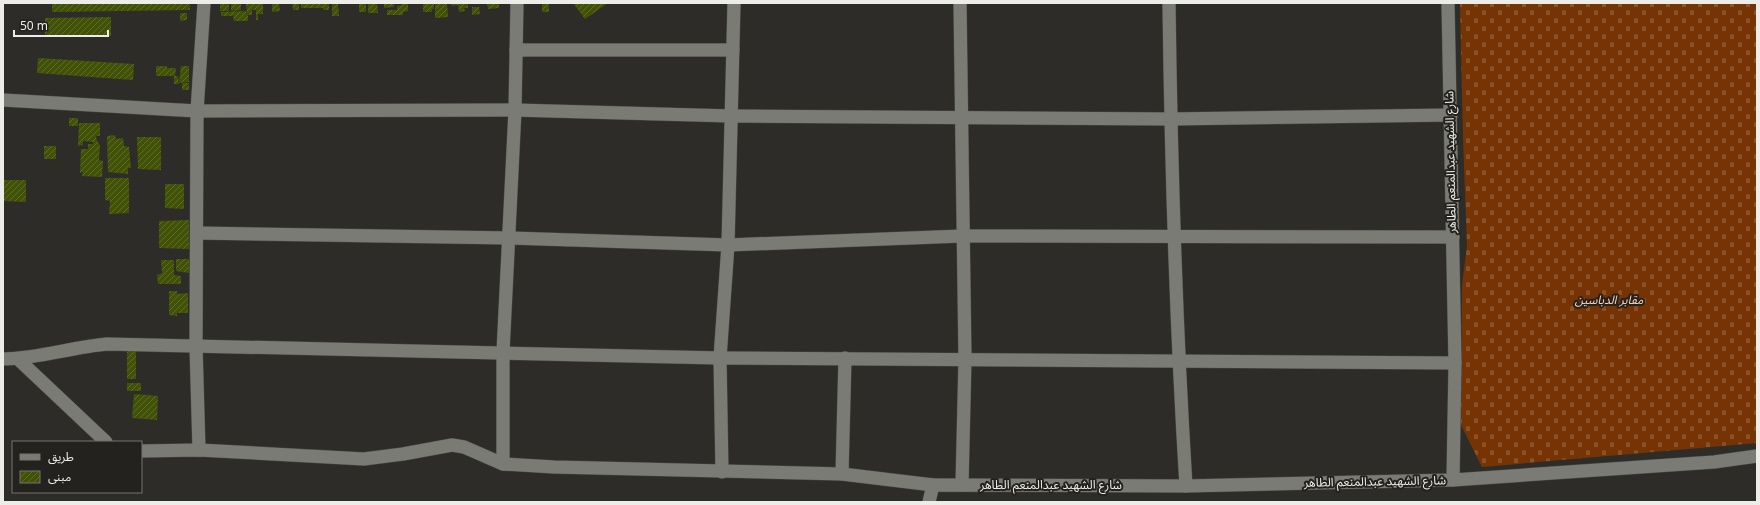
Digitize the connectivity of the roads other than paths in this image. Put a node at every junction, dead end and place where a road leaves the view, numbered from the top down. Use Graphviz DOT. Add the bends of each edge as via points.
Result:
graph roads {
  1 [pos="204,3"];
  2 [pos="517,3"];
  3 [pos="734,3"];
  4 [pos="960,3"];
  5 [pos="1169,3"];
  6 [pos="1448,3"];
  7 [pos="516,50"];
  8 [pos="733,50"];
  9 [pos="3,100"];
  10 [pos="515,110"];
  11 [pos="197,111"];
  12 [pos="1451,115"];
  13 [pos="731,116"];
  14 [pos="962,117"];
  15 [pos="1171,119"];
  16 [pos="197,233"];
  17 [pos="962,236"];
  18 [pos="1175,236"];
  19 [pos="1453,237"];
  20 [pos="510,238"];
  21 [pos="728,245"];
  22 [pos="196,346"];
  23 [pos="503,352"];
  24 [pos="720,358"];
  25 [pos="845,358"];
  26 [pos="3,359"];
  27 [pos="18,359"];
  28 [pos="965,359"];
  29 [pos="1178,362"];
  30 [pos="1455,363"];
  31 [pos="105,441"];
  32 [pos="199,450"];
  33 [pos="142,451"];
  34 [pos="1757,456"];
  35 [pos="503,464"];
  36 [pos="722,472"];
  37 [pos="842,474"];
  38 [pos="1453,480"];
  39 [pos="962,485"];
  40 [pos="933,486"];
  41 [pos="1186,486"];
  42 [pos="929,502"];
  1 -- 11 [label="street"];
  2 -- 7 [label="street"];
  3 -- 8 [label="street"];
  4 -- 14 [label="street"];
  5 -- 15 [label="street"];
  6 -- 12 [label="street, شارع الشهيد عبدالمنعم الطاهر"];
  7 -- 8 [label="street"];
  7 -- 10 [label="street"];
  8 -- 13 [label="street"];
  9 -- 11 [label="street"];
  10 -- 11 [label="street"];
  10 -- 13 [label="street"];
  10 -- 20 [label="street"];
  11 -- 16 [label="street"];
  12 -- 15 [label="street"];
  12 -- 19 [label="street, شارع الشهيد عبدالمنعم الطاهر"];
  13 -- 14 [label="street"];
  13 -- 21 [label="street"];
  14 -- 15 [label="street"];
  14 -- 17 [label="street"];
  15 -- 18 [label="street"];
  16 -- 20 [label="street"];
  16 -- 22 [label="street"];
  17 -- 18 [label="street"];
  17 -- 21 [label="street"];
  17 -- 28 [label="street"];
  18 -- 19 [label="street"];
  18 -- 29 [label="street"];
  19 -- 30 [label="street, شارع الشهيد عبدالمنعم الطاهر"];
  20 -- 21 [label="street"];
  20 -- 23 [label="street"];
  21 -- 24 [label="street"];
  22 -- 23 [label="street"];
  22 -- 27 [label="street" via="107,344"];
  22 -- 32 [label="street"];
  23 -- 24 [label="street"];
  23 -- 35 [label="street"];
  24 -- 25 [label="street"];
  24 -- 36 [label="street"];
  25 -- 28 [label="street"];
  25 -- 37 [label="street"];
  26 -- 27 [label="street"];
  27 -- 31 [label="street"];
  28 -- 29 [label="street"];
  28 -- 39 [label="street"];
  29 -- 30 [label="street"];
  29 -- 41 [label="street"];
  30 -- 38 [label="street, شارع الشهيد عبدالمنعم الطاهر"];
  32 -- 33 [label="street"];
  32 -- 35 [label="street" via="364,459 452,446 464,447"];
  34 -- 38 [label="street" via="1714,462"];
  35 -- 36 [label="street, شارع الشهيد عبدالمنعم الطاهر"];
  36 -- 37 [label="street, شارع الشهيد عبدالمنعم الطاهر"];
  37 -- 40 [label="street, شارع الشهيد عبدالمنعم الطاهر"];
  38 -- 41 [label="street, شارع الشهيد عبدالمنعم الطاهر"];
  39 -- 40 [label="street, شارع الشهيد عبدالمنعم الطاهر"];
  39 -- 41 [label="street, شارع الشهيد عبدالمنعم الطاهر"];
  40 -- 42 [label="street"];
}
